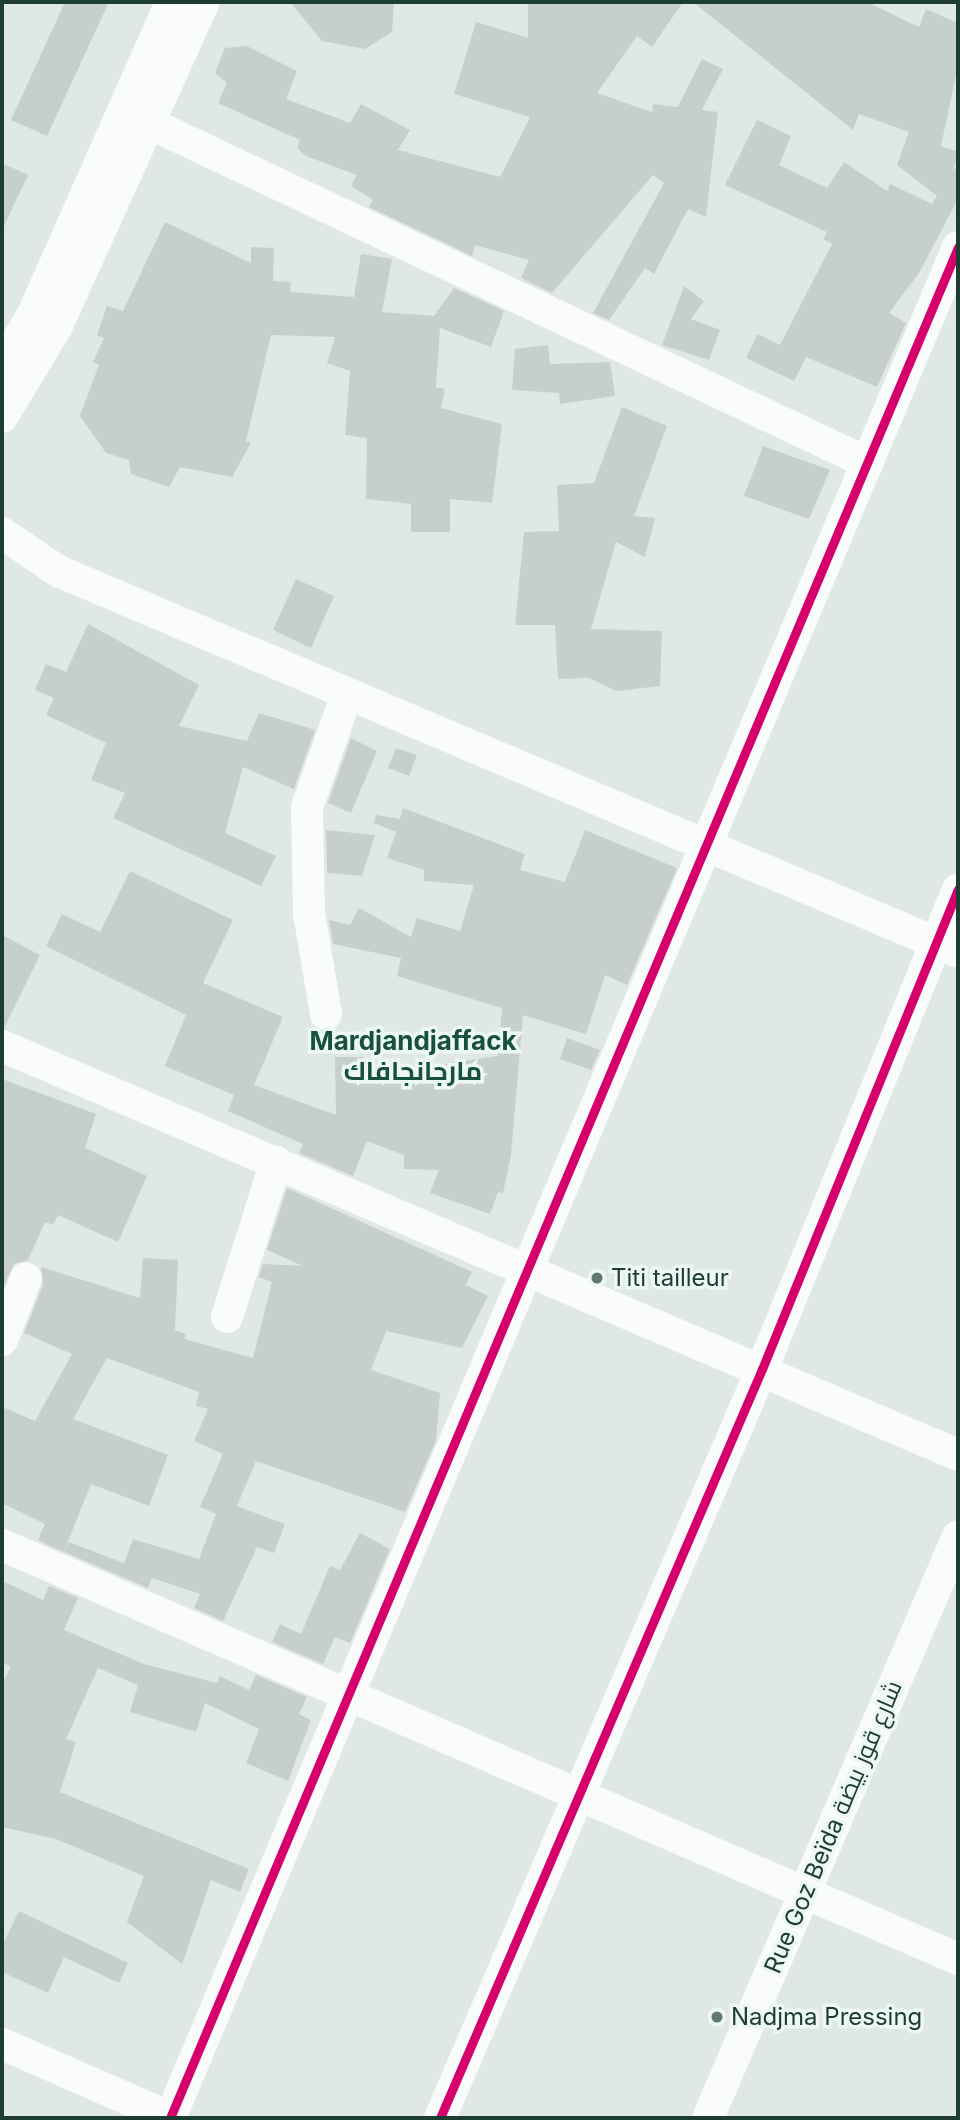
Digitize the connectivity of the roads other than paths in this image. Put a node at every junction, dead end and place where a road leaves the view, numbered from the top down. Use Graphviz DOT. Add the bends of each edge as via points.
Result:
graph roads {
  1 [pos="171,2"];
  2 [pos="204,2"];
  3 [pos="149,123"];
  4 [pos="958,247"];
  5 [pos="2,366"];
  6 [pos="2,417"];
  7 [pos="868,463"];
  8 [pos="2,533"];
  9 [pos="347,694"];
  10 [pos="708,847"];
  11 [pos="958,889"];
  12 [pos="947,947"];
  13 [pos="326,1014"];
  14 [pos="2,1046"];
  15 [pos="276,1162"];
  16 [pos="531,1269"];
  17 [pos="26,1278"];
  18 [pos="227,1317"];
  19 [pos="2,1340"];
  20 [pos="762,1369"];
  21 [pos="958,1455"];
  22 [pos="958,1535"];
  23 [pos="2,1545"];
  24 [pos="348,1695"];
  25 [pos="579,1795"];
  26 [pos="804,1894"];
  27 [pos="958,1959"];
  28 [pos="2,2044"];
  29 [pos="170,2118"];
  30 [pos="440,2118"];
  31 [pos="708,2118"];
  1 -- 5 [label="street" via="33,314"];
  2 -- 3 [label="street"];
  3 -- 6 [label="street" via="56,328"];
  3 -- 7 [label="street"];
  4 -- 7 [label="street"];
  7 -- 10 [label="street"];
  8 -- 9 [label="street" via="58,571"];
  9 -- 10 [label="street"];
  9 -- 13 [label="street" via="307,807 309,914"];
  10 -- 12 [label="street"];
  10 -- 16 [label="street"];
  11 -- 12 [label="street"];
  12 -- 20 [label="street"];
  14 -- 15 [label="street"];
  15 -- 16 [label="street"];
  15 -- 18 [label="street"];
  16 -- 20 [label="street"];
  16 -- 24 [label="street"];
  17 -- 19 [label="street"];
  20 -- 21 [label="street"];
  20 -- 25 [label="street"];
  22 -- 26 [label="street, Rue Goz Beïda شارع قوز بيضة"];
  23 -- 24 [label="street"];
  24 -- 25 [label="street"];
  24 -- 29 [label="street"];
  25 -- 26 [label="street"];
  25 -- 30 [label="street"];
  26 -- 27 [label="street"];
  26 -- 31 [label="street, Rue Goz Beïda شارع قوز بيضة"];
  28 -- 29 [label="street"];
}
